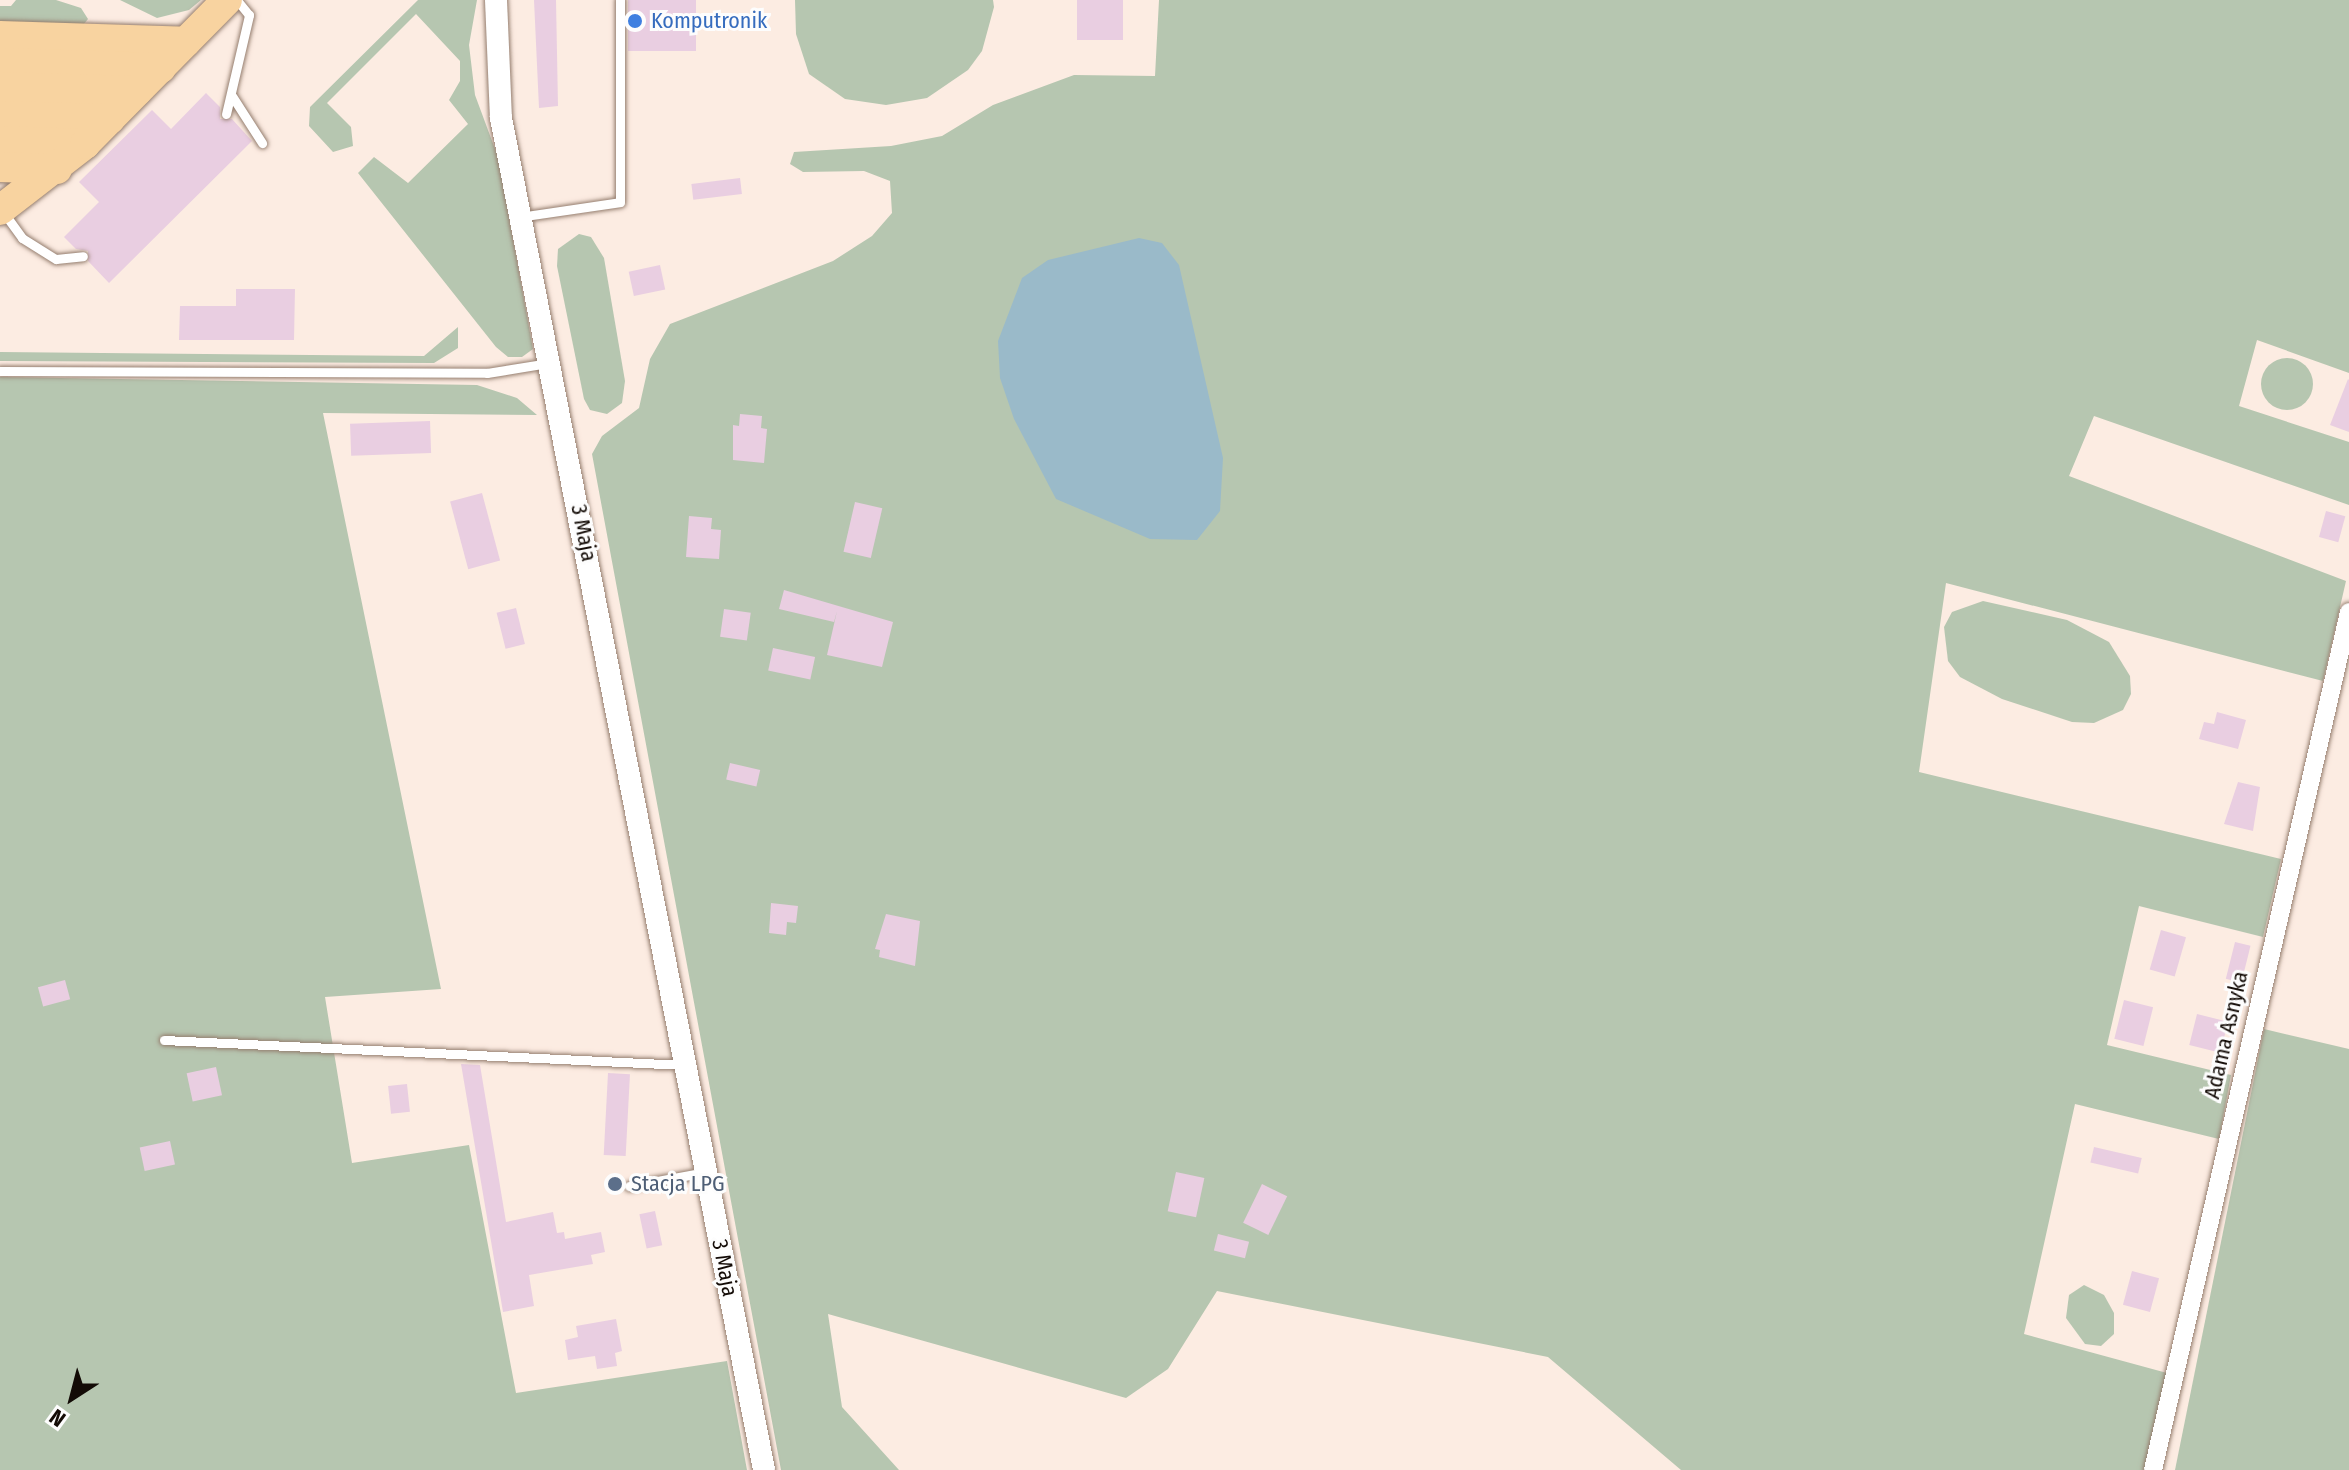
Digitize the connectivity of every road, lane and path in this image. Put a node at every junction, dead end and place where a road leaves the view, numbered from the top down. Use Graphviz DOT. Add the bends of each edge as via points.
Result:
graph roads {
  1 [pos="227,0"];
  2 [pos="237,0"];
  3 [pos="496,0"];
  4 [pos="620,0"];
  5 [pos="0,36"];
  6 [pos="186,42"];
  7 [pos="0,63"];
  8 [pos="161,68"];
  9 [pos="0,87"];
  10 [pos="137,91"];
  11 [pos="232,96"];
  12 [pos="226,114"];
  13 [pos="0,116"];
  14 [pos="110,119"];
  15 [pos="0,141"];
  16 [pos="262,143"];
  17 [pos="85,144"];
  18 [pos="0,167"];
  19 [pos="57,169"];
  20 [pos="1,202"];
  21 [pos="519,217"];
  22 [pos="83,256"];
  23 [pos="549,363"];
  24 [pos="0,371"];
  25 [pos="2349,612"];
  26 [pos="164,1040"];
  27 [pos="686,1066"];
  28 [pos="706,1172"];
  29 [pos="629,1186"];
  30 [pos="764,1470"];
  31 [pos="2153,1470"];
  1 -- 6 [label="highway"];
  2 -- 11 [label="lane" via="249,15"];
  3 -- 21 [label="street, 3 Maja" via="501,118"];
  4 -- 21 [label="lane" via="620,202"];
  5 -- 6 [label="highway"];
  6 -- 8 [label="highway"];
  7 -- 8 [label="highway"];
  8 -- 10 [label="highway"];
  9 -- 10 [label="highway"];
  10 -- 14 [label="highway"];
  11 -- 12 [label="lane"];
  11 -- 16 [label="lane"];
  13 -- 14 [label="highway"];
  14 -- 17 [label="highway"];
  15 -- 17 [label="highway"];
  17 -- 19 [label="highway"];
  18 -- 19 [label="highway"];
  19 -- 20 [label="highway"];
  20 -- 22 [label="lane" via="22,238 56,259"];
  21 -- 23 [label="street, 3 Maja"];
  23 -- 24 [label="lane" via="487,373"];
  23 -- 27 [label="street, 3 Maja"];
  25 -- 31 [label="street, Adama Asnyka"];
  26 -- 27 [label="lane"];
  27 -- 28 [label="street, 3 Maja"];
  28 -- 29 [label="lane"];
  28 -- 30 [label="street, 3 Maja"];
}
